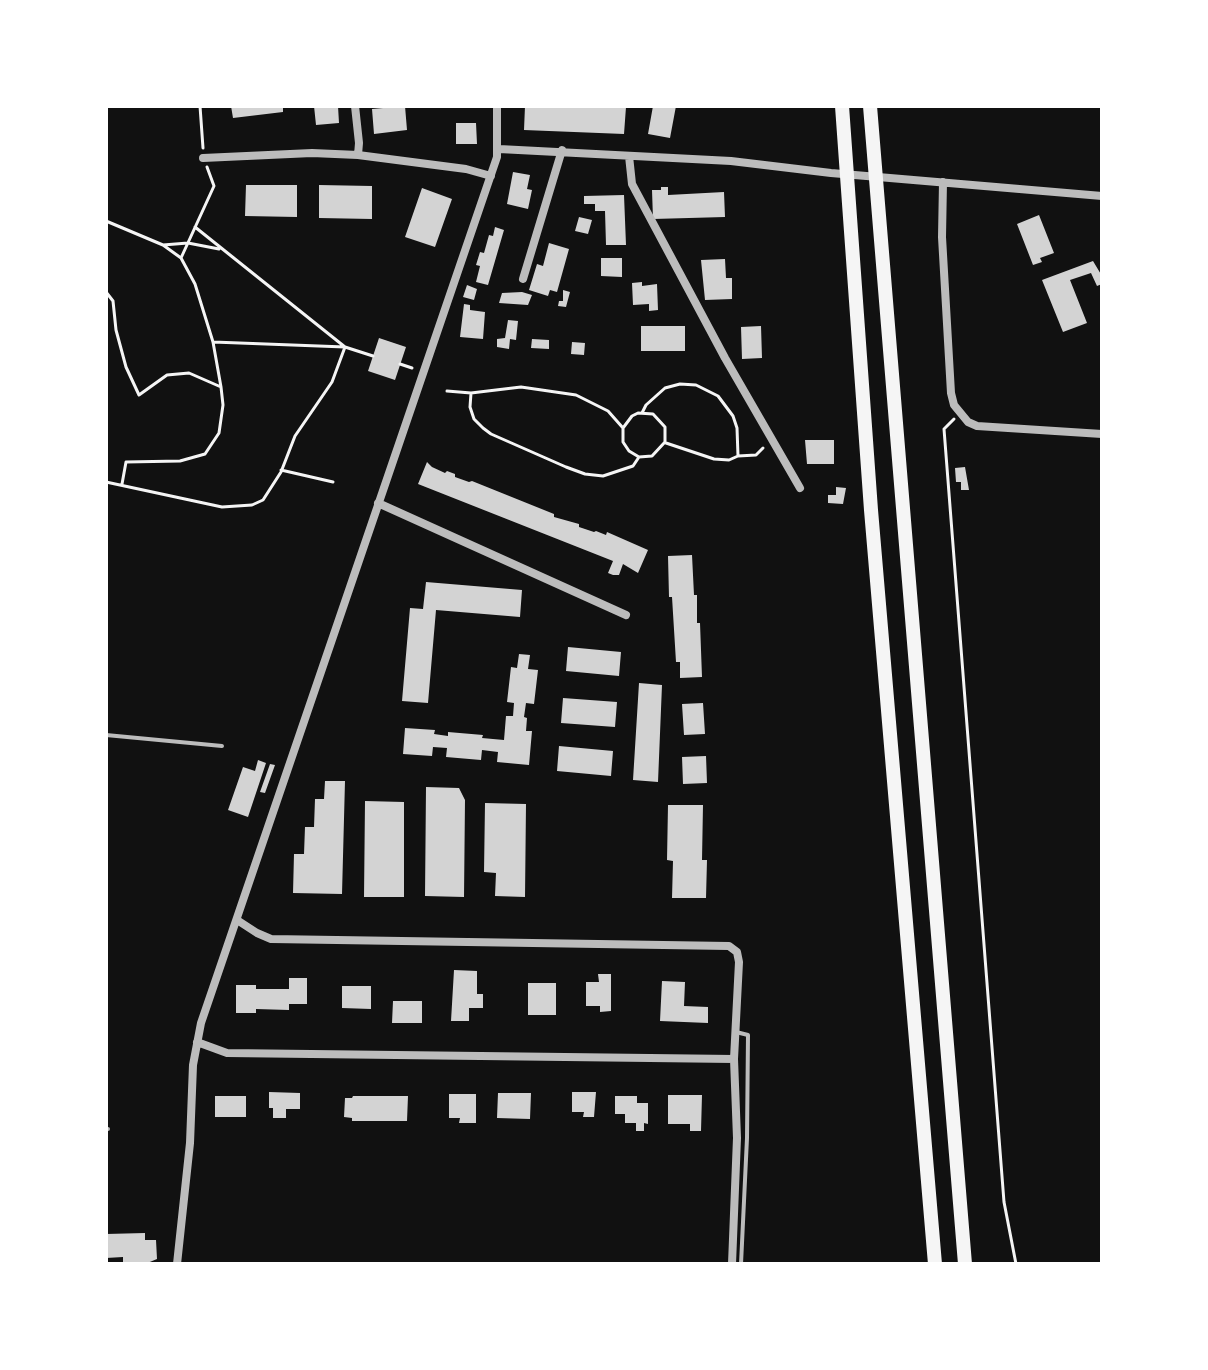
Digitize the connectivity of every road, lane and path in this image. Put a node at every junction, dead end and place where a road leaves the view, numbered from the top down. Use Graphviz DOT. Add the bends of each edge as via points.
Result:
graph roads {
  1 [pos="200,106"];
  2 [pos="355,106"];
  3 [pos="497,106"];
  4 [pos="842,106"];
  5 [pos="870,106"];
  6 [pos="499,149"];
  7 [pos="562,150"];
  8 [pos="358,155"];
  9 [pos="629,156"];
  10 [pos="203,158"];
  11 [pos="491,176"];
  12 [pos="943,182"];
  13 [pos="1102,196"];
  14 [pos="106,221"];
  15 [pos="195,227"];
  16 [pos="188,243"];
  17 [pos="163,245"];
  18 [pos="223,250"];
  19 [pos="181,258"];
  20 [pos="523,279"];
  21 [pos="106,292"];
  22 [pos="106,328"];
  23 [pos="116,330"];
  24 [pos="213,342"];
  25 [pos="345,347"];
  26 [pos="373,356"];
  27 [pos="221,387"];
  28 [pos="447,391"];
  29 [pos="471,393"];
  30 [pos="642,413"];
  31 [pos="960,414"];
  32 [pos="623,428"];
  33 [pos="1102,434"];
  34 [pos="772,438"];
  35 [pos="665,442"];
  36 [pos="738,456"];
  37 [pos="639,457"];
  38 [pos="281,470"];
  39 [pos="106,482"];
  40 [pos="333,482"];
  41 [pos="121,485"];
  42 [pos="800,488"];
  43 [pos="378,503"];
  44 [pos="626,615"];
  45 [pos="106,735"];
  46 [pos="222,746"];
  47 [pos="237,920"];
  48 [pos="736,1032"];
  49 [pos="197,1042"];
  50 [pos="734,1059"];
  51 [pos="177,1264"];
  52 [pos="732,1264"];
  53 [pos="741,1264"];
  54 [pos="935,1264"];
  55 [pos="965,1264"];
  56 [pos="1016,1264"];
  1 -- 10 [label="path"];
  2 -- 8 [label="street"];
  3 -- 6 [label="street"];
  4 -- 54 [label="highway"];
  5 -- 55 [label="highway"];
  6 -- 7 [label="street"];
  6 -- 11 [label="street"];
  7 -- 9 [label="street"];
  7 -- 20 [label="street"];
  8 -- 10 [label="street"];
  8 -- 11 [label="street"];
  9 -- 12 [label="street"];
  9 -- 34 [label="street" via="632,184"];
  10 -- 15 [label="path" via="214,186"];
  11 -- 43 [label="street"];
  12 -- 13 [label="street"];
  12 -- 31 [label="street" via="951,393"];
  14 -- 17 [label="path"];
  15 -- 16 [label="path"];
  15 -- 18 [label="path"];
  16 -- 17 [label="path"];
  16 -- 18 [label="path"];
  16 -- 19 [label="path"];
  17 -- 19 [label="path"];
  18 -- 25 [label="path"];
  19 -- 24 [label="path"];
  21 -- 23 [label="path" via="113,301"];
  22 -- 23 [label="path"];
  23 -- 27 [label="path" via="139,395 177,372"];
  24 -- 25 [label="path"];
  24 -- 27 [label="path"];
  25 -- 26 [label="path"];
  25 -- 38 [label="path" via="332,382 295,436"];
  27 -- 41 [label="path" via="219,433 205,454 180,461 126,462"];
  28 -- 29 [label="path"];
  29 -- 32 [label="path" via="521,387 576,395 608,411"];
  29 -- 37 [label="path" via="474,419 483,428 566,467 603,476 633,466"];
  30 -- 32 [label="path"];
  30 -- 35 [label="path" via="658,417 665,427"];
  30 -- 36 [label="path" via="665,388 680,384 707,389 733,416"];
  31 -- 33 [label="street" via="977,426"];
  31 -- 56 [label="path" via="944,429 1002,1172"];
  32 -- 37 [label="path" via="623,442"];
  34 -- 36 [label="path" via="756,455"];
  34 -- 42 [label="street"];
  35 -- 36 [label="path" via="714,459"];
  35 -- 37 [label="path" via="652,456"];
  38 -- 40 [label="path"];
  38 -- 41 [label="path" via="263,500 236,507 199,504"];
  39 -- 41 [label="path"];
  43 -- 44 [label="street"];
  43 -- 47 [label="street"];
  45 -- 46 [label="lane"];
  47 -- 48 [label="street" via="271,939 729,946 739,962"];
  47 -- 49 [label="street"];
  48 -- 50 [label="street"];
  48 -- 53 [label="lane" via="748,1035"];
  49 -- 50 [label="street" via="227,1053"];
  49 -- 51 [label="street"];
  50 -- 52 [label="street"];
}
